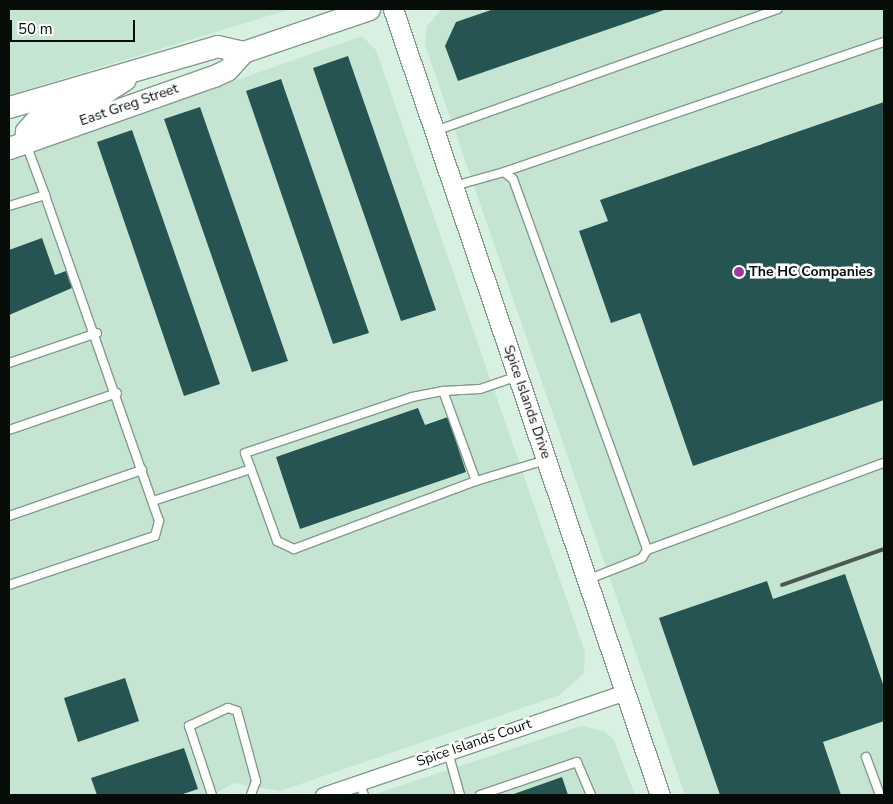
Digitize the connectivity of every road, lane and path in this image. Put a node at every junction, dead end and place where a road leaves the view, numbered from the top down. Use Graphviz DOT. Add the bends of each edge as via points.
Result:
graph roads {
  1 [pos="369,9"];
  2 [pos="392,9"];
  3 [pos="778,9"];
  4 [pos="884,42"];
  5 [pos="243,52"];
  6 [pos="143,67"];
  7 [pos="9,107"];
  8 [pos="435,131"];
  9 [pos="17,145"];
  10 [pos="504,172"];
  11 [pos="454,186"];
  12 [pos="45,195"];
  13 [pos="9,206"];
  14 [pos="97,333"];
  15 [pos="9,363"];
  16 [pos="518,376"];
  17 [pos="443,391"];
  18 [pos="117,393"];
  19 [pos="9,430"];
  20 [pos="546,460"];
  21 [pos="884,463"];
  22 [pos="251,469"];
  23 [pos="142,470"];
  24 [pos="476,481"];
  25 [pos="153,501"];
  26 [pos="9,516"];
  27 [pos="647,550"];
  28 [pos="587,580"];
  29 [pos="9,585"];
  30 [pos="625,692"];
  31 [pos="448,752"];
  32 [pos="866,757"];
  33 [pos="362,789"];
  34 [pos="212,795"];
  35 [pos="251,795"];
  36 [pos="323,795"];
  37 [pos="460,795"];
  38 [pos="480,795"];
  39 [pos="591,795"];
  40 [pos="660,795"];
  41 [pos="880,795"];
  1 -- 5 [label="main road, East Greg Street"];
  2 -- 8 [label="street, Spice Islands Drive"];
  3 -- 8 [label="lane"];
  4 -- 10 [label="lane"];
  5 -- 6 [label="main road" via="218,46"];
  5 -- 9 [label="main road, East Greg Street" via="226,70 214,76"];
  6 -- 7 [label="main road"];
  6 -- 9 [label="main road" via="99,96 36,120"];
  8 -- 11 [label="street, Spice Islands Drive"];
  9 -- 12 [label="lane"];
  10 -- 11 [label="lane"];
  10 -- 27 [label="lane" via="513,179"];
  11 -- 16 [label="street, Spice Islands Drive"];
  12 -- 13 [label="lane"];
  12 -- 14 [label="lane"];
  14 -- 15 [label="lane"];
  14 -- 18 [label="lane"];
  16 -- 17 [label="lane" via="480,389"];
  16 -- 20 [label="street, Spice Islands Drive"];
  17 -- 22 [label="lane" via="412,397 245,453"];
  17 -- 24 [label="lane"];
  18 -- 19 [label="lane"];
  18 -- 23 [label="lane"];
  20 -- 24 [label="lane"];
  20 -- 28 [label="street, Spice Islands Drive"];
  21 -- 27 [label="lane"];
  22 -- 24 [label="lane" via="277,541 294,549"];
  22 -- 25 [label="lane"];
  23 -- 25 [label="lane"];
  23 -- 26 [label="lane"];
  25 -- 29 [label="lane" via="159,521 155,536"];
  27 -- 28 [label="lane" via="642,558"];
  28 -- 30 [label="street, Spice Islands Drive"];
  30 -- 31 [label="street, Spice Islands Court"];
  30 -- 40 [label="street, Spice Islands Drive"];
  31 -- 33 [label="street, Spice Islands Court"];
  31 -- 37 [label="lane"];
  32 -- 41 [label="lane"];
  33 -- 36 [label="street, Spice Islands Court"];
  34 -- 35 [label="lane" via="188,726 228,708 237,711 256,781"];
  38 -- 39 [label="lane" via="577,762"];
}
